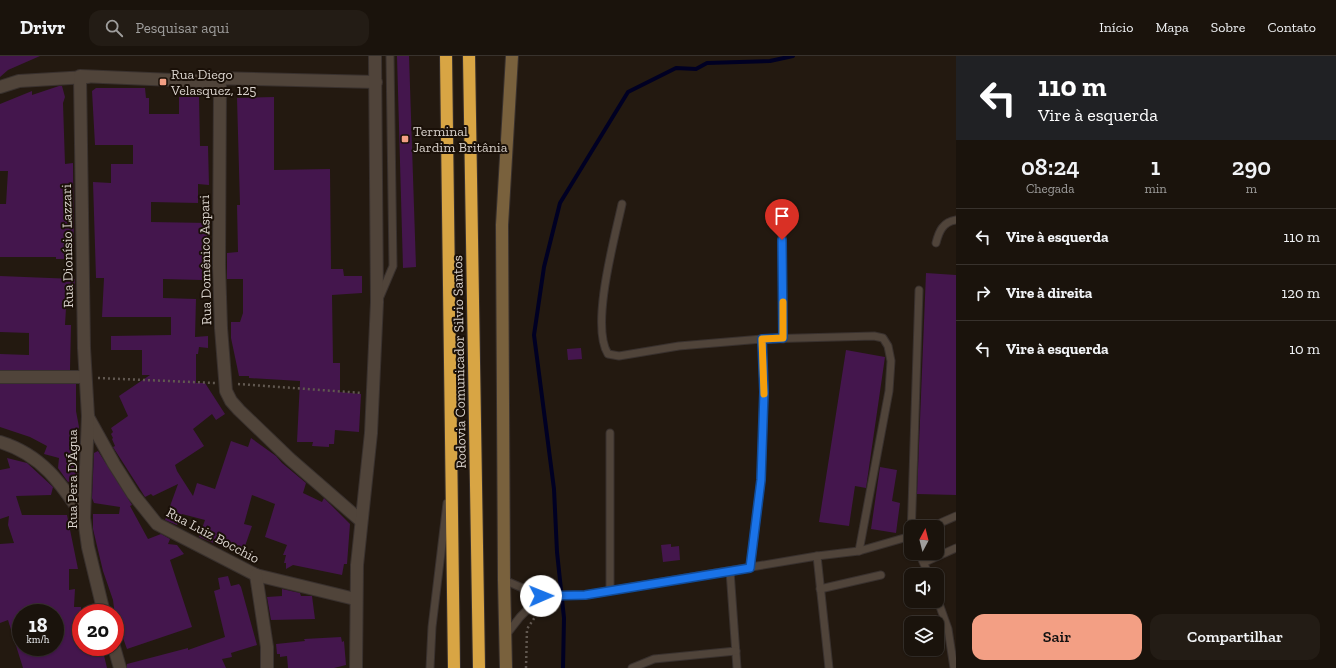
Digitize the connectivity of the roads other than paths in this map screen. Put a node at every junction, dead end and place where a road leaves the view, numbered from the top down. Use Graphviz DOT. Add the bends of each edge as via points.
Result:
graph roads {
  1 [pos="375,56"];
  2 [pos="390,56"];
  3 [pos="446,56"];
  4 [pos="469,56"];
  5 [pos="512,56"];
  6 [pos="80,76"];
  7 [pos="376,82"];
  8 [pos="0,88"];
  9 [pos="622,204"];
  10 [pos="956,220"];
  11 [pos="782,226"];
  12 [pos="936,243"];
  13 [pos="919,290"];
  14 [pos="377,302"];
  15 [pos="783,338"];
  16 [pos="762,339"];
  17 [pos="0,377"];
  18 [pos="85,377"];
  19 [pos="88,416"];
  20 [pos="610,433"];
  21 [pos="0,442"];
  22 [pos="451,473"];
  23 [pos="956,516"];
  24 [pos="84,518"];
  25 [pos="360,520"];
  26 [pos="912,520"];
  27 [pos="944,521"];
  28 [pos="904,539"];
  29 [pos="956,548"];
  30 [pos="859,551"];
  31 [pos="817,556"];
  32 [pos="924,562"];
  33 [pos="750,568"];
  34 [pos="926,568"];
  35 [pos="730,571"];
  36 [pos="256,575"];
  37 [pos="881,575"];
  38 [pos="504,580"];
  39 [pos="820,589"];
  40 [pos="610,591"];
  41 [pos="545,596"];
  42 [pos="355,598"];
  43 [pos="102,604"];
  44 [pos="941,608"];
  45 [pos="506,635"];
  46 [pos="736,651"];
  47 [pos="117,656"];
  48 [pos="120,668"];
  49 [pos="267,668"];
  50 [pos="356,668"];
  51 [pos="430,668"];
  52 [pos="454,668"];
  53 [pos="479,668"];
  54 [pos="506,668"];
  55 [pos="632,668"];
  56 [pos="737,668"];
  57 [pos="828,668"];
  58 [pos="954,668"];
  1 -- 7 [label="street"];
  2 -- 14 [label="lane" via="393,266"];
  3 -- 22 [label="highway, Rodovia Comunicador Silvio Santos"];
  4 -- 53 [label="highway, Rodovia Comunicador Silvio Santos"];
  5 -- 38 [label="main road" via="502,225"];
  6 -- 7 [label="street"];
  6 -- 8 [label="street" via="19,81"];
  6 -- 18 [label="street, Rua Dionísio Lazzari"];
  6 -- 25 [label="street, Rua Domênico Aspari" via="220,82 219,266 224,384 231,401 239,410"];
  7 -- 14 [label="street"];
  9 -- 16 [label="lane" via="602,305 604,347 608,354 619,356 679,346"];
  10 -- 12 [label="lane" via="951,220 940,228"];
  11 -- 15 [label="lane"];
  13 -- 26 [label="lane"];
  14 -- 25 [label="street" via="371,433"];
  15 -- 16 [label="lane"];
  15 -- 30 [label="lane" via="874,336 883,338 888,346 891,361 889,391"];
  16 -- 33 [label="lane" via="764,392 761,480"];
  17 -- 18 [label="street"];
  18 -- 19 [label="street, Rua Dionísio Lazzari"];
  19 -- 24 [label="street, Rua Pera D'Água"];
  19 -- 36 [label="street, Rua Luiz Bocchio" via="133,494 157,524"];
  20 -- 40 [label="lane"];
  21 -- 24 [label="street" via="17,447 35,458 57,480"];
  22 -- 51 [label="lane" via="432,627"];
  22 -- 52 [label="highway, Rodovia Comunicador Silvio Santos"];
  23 -- 27 [label="lane"];
  24 -- 43 [label="street, Rua Pera D'Água"];
  25 -- 42 [label="street"];
  28 -- 30 [label="lane"];
  29 -- 32 [label="lane"];
  30 -- 31 [label="lane"];
  31 -- 33 [label="lane"];
  31 -- 39 [label="lane"];
  32 -- 34 [label="lane"];
  33 -- 35 [label="lane"];
  35 -- 40 [label="lane"];
  35 -- 46 [label="lane"];
  36 -- 42 [label="street, Rua Luiz Bocchio"];
  36 -- 49 [label="street" via="267,647"];
  37 -- 39 [label="lane"];
  38 -- 41 [label="lane"];
  38 -- 45 [label="main road"];
  39 -- 57 [label="lane"];
  40 -- 41 [label="lane" via="585,595"];
  41 -- 45 [label="lane" via="520,617"];
  42 -- 50 [label="street"];
  44 -- 58 [label="lane" via="948,629"];
  45 -- 54 [label="main road"];
  46 -- 55 [label="lane" via="654,659"];
  46 -- 56 [label="lane"];
  47 -- 48 [label="street"];
}
